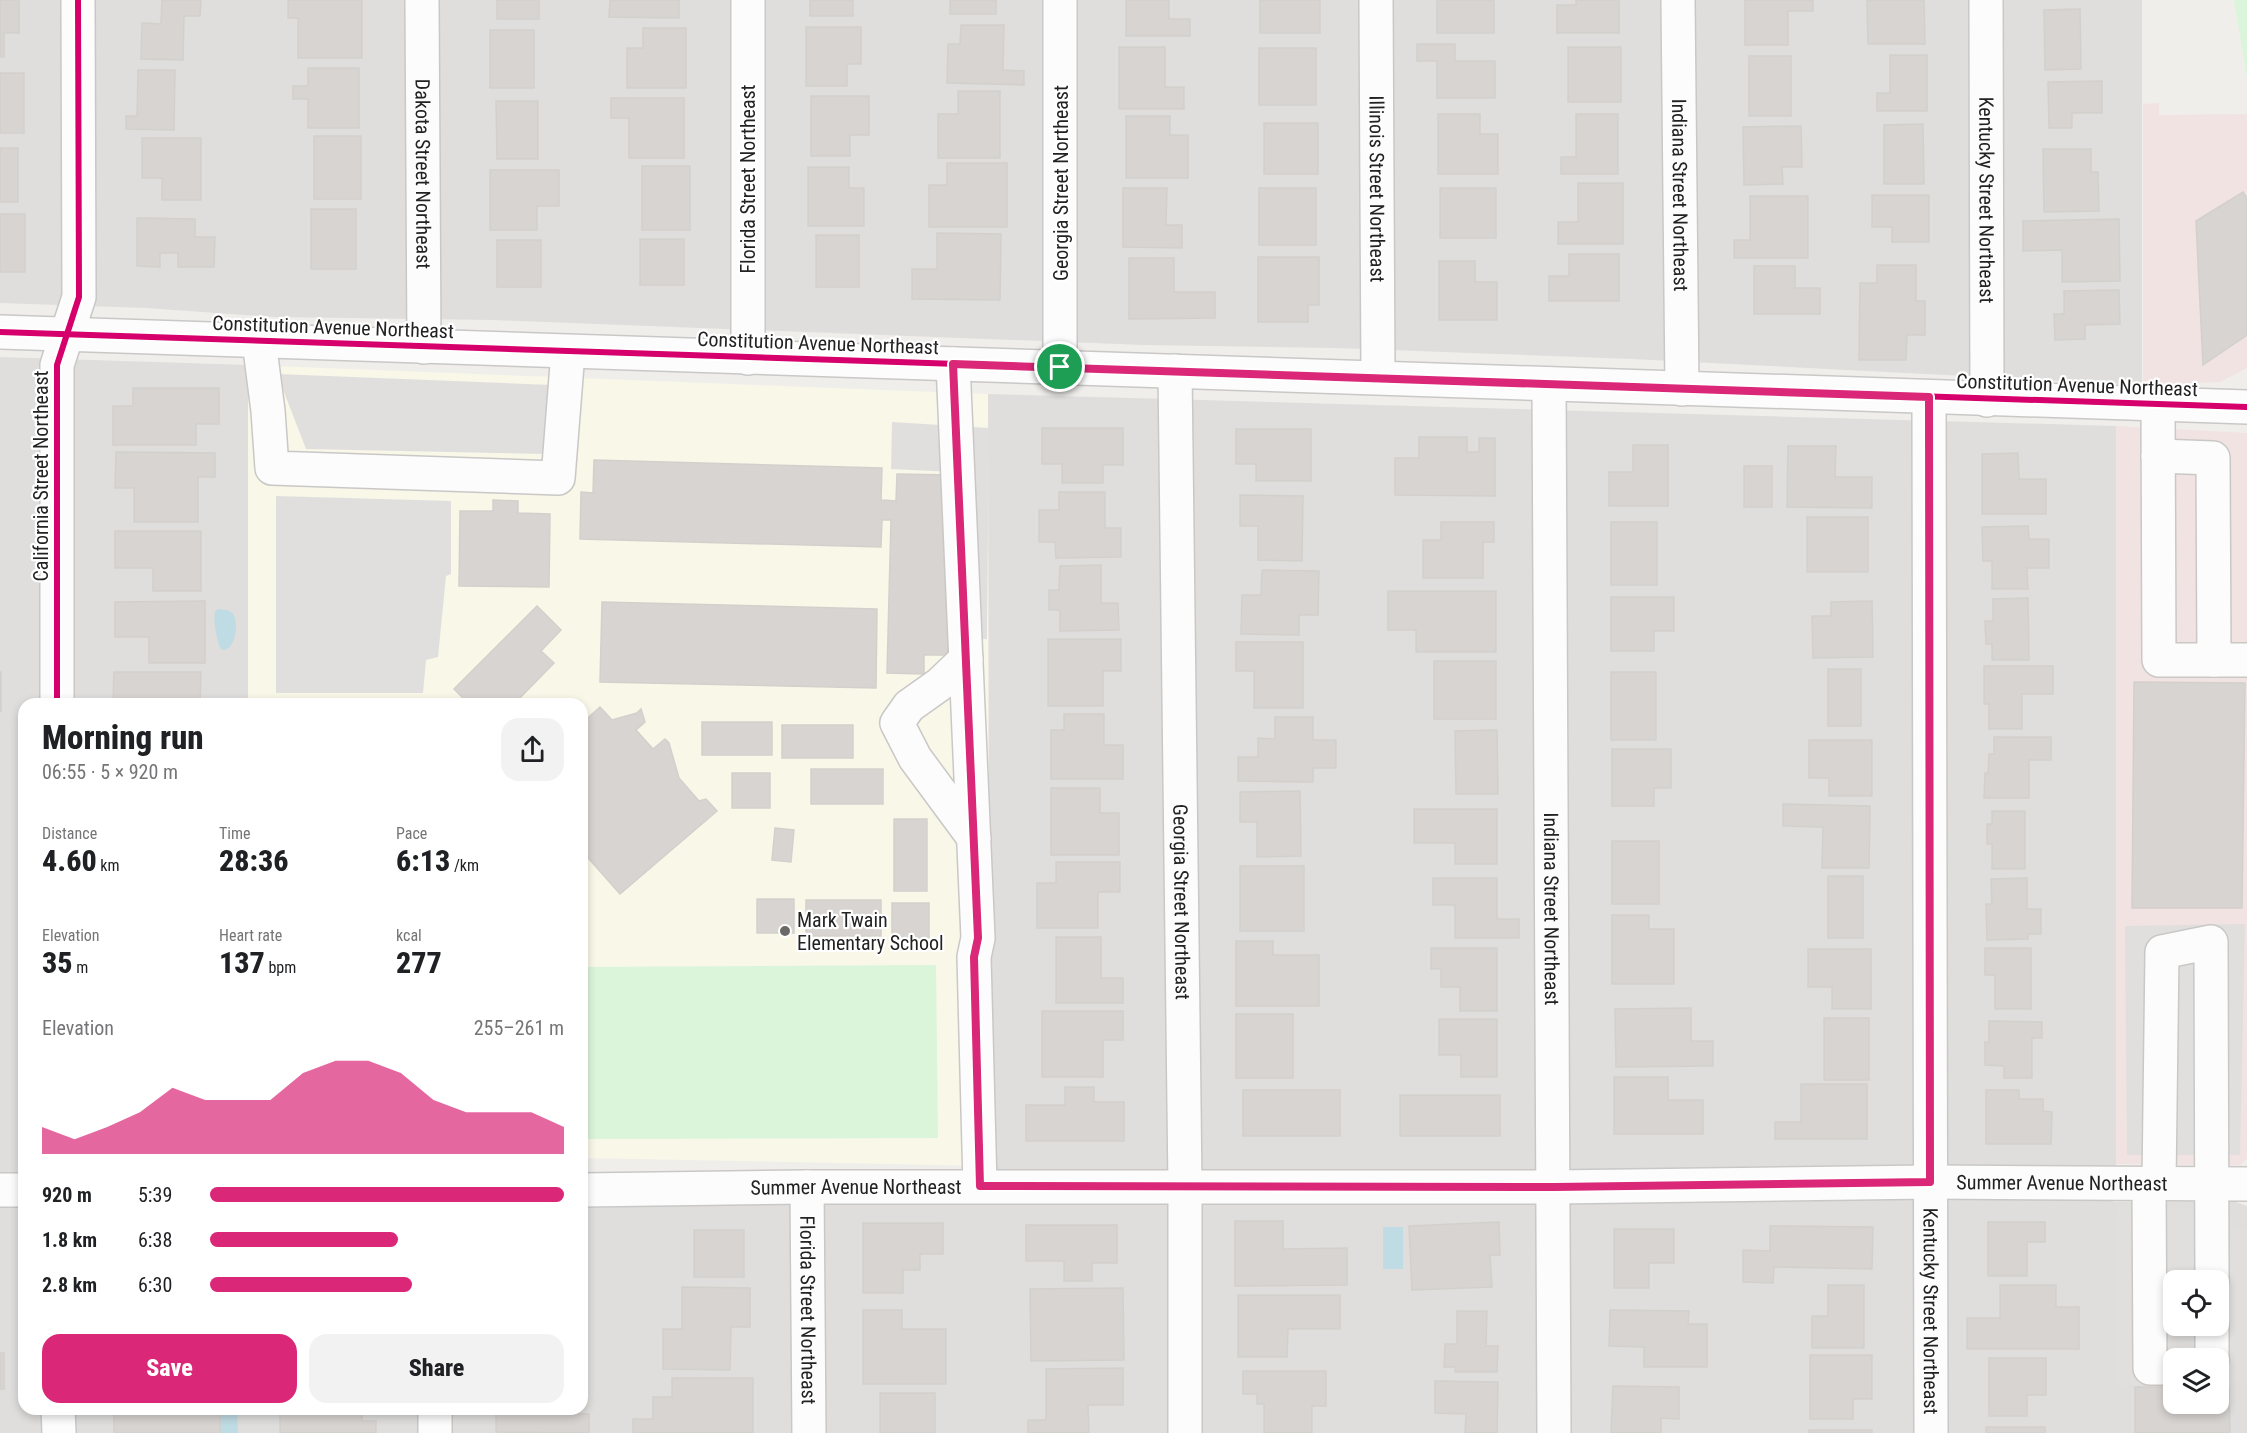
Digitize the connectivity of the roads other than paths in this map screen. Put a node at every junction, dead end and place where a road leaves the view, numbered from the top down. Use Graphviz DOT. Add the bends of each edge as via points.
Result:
graph roads {
  1 [pos="78,0"];
  2 [pos="422,0"];
  3 [pos="748,0"];
  4 [pos="1060,0"];
  5 [pos="1376,0"];
  6 [pos="1678,0"];
  7 [pos="1986,0"];
  8 [pos="0,332"];
  9 [pos="67,334"];
  10 [pos="259,341"];
  11 [pos="424,347"];
  12 [pos="568,352"];
  13 [pos="748,358"];
  14 [pos="953,364"];
  15 [pos="1060,367"];
  16 [pos="1175,371"];
  17 [pos="1378,377"];
  18 [pos="1549,384"];
  19 [pos="1682,389"];
  20 [pos="1929,397"];
  21 [pos="1987,399"];
  22 [pos="2158,404"];
  23 [pos="2247,407"];
  24 [pos="2158,456"];
  25 [pos="966,659"];
  26 [pos="2214,660"];
  27 [pos="2247,660"];
  28 [pos="57,698"];
  29 [pos="974,837"];
  30 [pos="1930,1182"];
  31 [pos="2154,1183"];
  32 [pos="2212,1183"];
  33 [pos="2247,1184"];
  34 [pos="807,1186"];
  35 [pos="980,1186"];
  36 [pos="1185,1186"];
  37 [pos="1554,1187"];
  38 [pos="0,1190"];
  39 [pos="18,1190"];
  40 [pos="588,1190"];
  41 [pos="2212,1270"];
  42 [pos="2163,1368"];
  43 [pos="58,1415"];
  44 [pos="435,1415"];
  45 [pos="58,1433"];
  46 [pos="435,1433"];
  47 [pos="808,1433"];
  48 [pos="1185,1433"];
  49 [pos="1554,1433"];
  50 [pos="1931,1433"];
  1 -- 9 [label="street, California Street Northeast" via="79,297"];
  2 -- 11 [label="street, Dakota Street Northeast"];
  3 -- 13 [label="street, Florida Street Northeast"];
  4 -- 15 [label="street, Georgia Street Northeast"];
  5 -- 17 [label="street, Illinois Street Northeast"];
  6 -- 19 [label="street, Indiana Street Northeast"];
  7 -- 21 [label="street, Kentucky Street Northeast"];
  8 -- 9 [label="street, Constitution Avenue Northeast"];
  9 -- 10 [label="street, Constitution Avenue Northeast"];
  9 -- 28 [label="street, California Street Northeast" via="57,365"];
  10 -- 11 [label="street, Constitution Avenue Northeast"];
  10 -- 12 [label="street" via="272,468 296,469 558,478"];
  11 -- 12 [label="street, Constitution Avenue Northeast"];
  12 -- 13 [label="street, Constitution Avenue Northeast"];
  13 -- 14 [label="street, Constitution Avenue Northeast"];
  14 -- 15 [label="street, Constitution Avenue Northeast"];
  14 -- 25 [label="street"];
  15 -- 16 [label="street, Constitution Avenue Northeast"];
  16 -- 17 [label="street, Constitution Avenue Northeast"];
  16 -- 36 [label="street, Georgia Street Northeast"];
  17 -- 18 [label="street, Constitution Avenue Northeast"];
  18 -- 19 [label="street, Constitution Avenue Northeast"];
  18 -- 37 [label="street, Indiana Street Northeast"];
  19 -- 20 [label="street, Constitution Avenue Northeast"];
  20 -- 21 [label="street, Constitution Avenue Northeast"];
  20 -- 30 [label="street, Kentucky Street Northeast"];
  21 -- 22 [label="street, Constitution Avenue Northeast"];
  22 -- 23 [label="street, Constitution Avenue Northeast"];
  22 -- 24 [label="street"];
  24 -- 26 [label="street" via="2213,458"];
  24 -- 26 [label="street" via="2159,660"];
  25 -- 29 [label="street"];
  25 -- 29 [label="street" via="909,706 897,723 915,758"];
  26 -- 27 [label="street"];
  29 -- 35 [label="street"];
  30 -- 31 [label="street, Summer Avenue Northeast"];
  30 -- 37 [label="street, Summer Avenue Northeast"];
  30 -- 50 [label="street, Kentucky Street Northeast"];
  31 -- 32 [label="street, Summer Avenue Northeast"];
  31 -- 32 [label="street" via="2162,952 2211,942"];
  31 -- 42 [label="street" via="2150,1368"];
  32 -- 33 [label="street, Summer Avenue Northeast"];
  32 -- 41 [label="street"];
  34 -- 35 [label="street, Summer Avenue Northeast"];
  34 -- 40 [label="street, Summer Avenue Northeast"];
  34 -- 47 [label="street, Florida Street Northeast"];
  35 -- 36 [label="street, Summer Avenue Northeast"];
  36 -- 37 [label="street, Summer Avenue Northeast"];
  36 -- 48 [label="street, Georgia Street Northeast"];
  37 -- 49 [label="street, Indiana Street Northeast"];
  38 -- 39 [label="street"];
  43 -- 45 [label="street"];
  44 -- 46 [label="street"];
}
